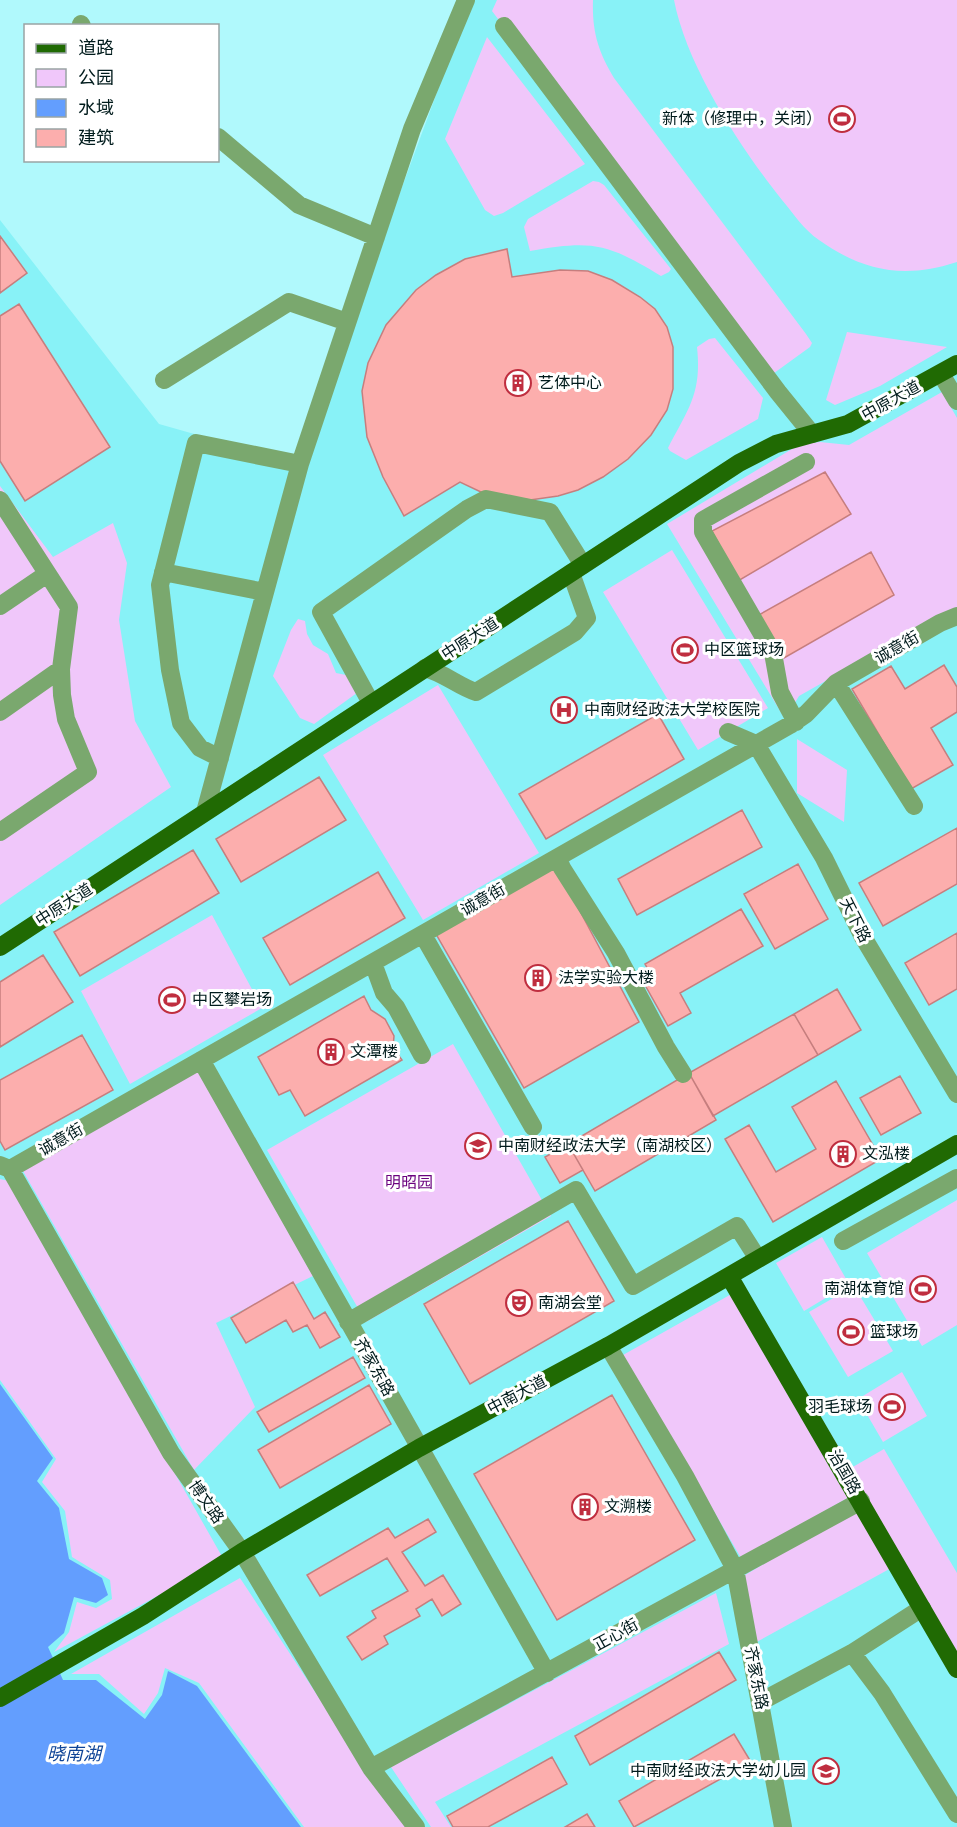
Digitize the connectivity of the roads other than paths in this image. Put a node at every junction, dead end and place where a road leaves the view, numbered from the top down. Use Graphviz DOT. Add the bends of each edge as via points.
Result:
graph roads {
  1 [pos="466,0"];
  2 [pos="504,26"];
  3 [pos="219,138"];
  4 [pos="376,237"];
  5 [pos="347,322"];
  6 [pos="949,369"];
  7 [pos="164,380"];
  8 [pos="957,401"];
  9 [pos="812,434"];
  10 [pos="806,462"];
  11 [pos="300,464"];
  12 [pos="0,500"];
  13 [pos="577,569"];
  14 [pos="163,572"];
  15 [pos="47,574"];
  16 [pos="265,592"];
  17 [pos="0,606"];
  18 [pos="957,615"];
  19 [pos="425,668"];
  20 [pos="61,669"];
  21 [pos="836,683"];
  22 [pos="371,703"];
  23 [pos="0,712"];
  24 [pos="796,722"];
  25 [pos="728,732"];
  26 [pos="756,744"];
  27 [pos="220,758"];
  28 [pos="914,806"];
  29 [pos="205,812"];
  30 [pos="0,832"];
  31 [pos="558,858"];
  32 [pos="423,935"];
  33 [pos="2,940"];
  34 [pos="373,963"];
  35 [pos="422,1055"];
  36 [pos="201,1060"];
  37 [pos="683,1074"];
  38 [pos="957,1094"];
  39 [pos="533,1127"];
  40 [pos="957,1144"];
  41 [pos="5,1167"];
  42 [pos="957,1178"];
  43 [pos="843,1241"];
  44 [pos="758,1259"];
  45 [pos="729,1276"];
  46 [pos="348,1322"];
  47 [pos="608,1346"];
  48 [pos="419,1448"];
  49 [pos="861,1501"];
  50 [pos="242,1552"];
  51 [pos="735,1569"];
  52 [pos="922,1608"];
  53 [pos="852,1653"];
  54 [pos="957,1670"];
  55 [pos="547,1673"];
  56 [pos="0,1698"];
  57 [pos="760,1702"];
  58 [pos="371,1768"];
  59 [pos="957,1814"];
  60 [pos="416,1827"];
  61 [pos="783,1827"];
  1 -- 4 [label="street" via="412,129"];
  2 -- 9 [label="street"];
  3 -- 4 [label="street" via="299,205"];
  4 -- 5 [label="street"];
  5 -- 7 [label="street" via="289,302"];
  5 -- 11 [label="street"];
  6 -- 8 [label="street"];
  6 -- 9 [label="main road, 中原大道" via="863,417"];
  9 -- 13 [label="main road, 中原大道" via="758,452"];
  10 -- 24 [label="street" via="703,520 703,532 773,653 780,692"];
  11 -- 14 [label="street" via="195,443"];
  11 -- 16 [label="street"];
  12 -- 15 [label="street"];
  13 -- 19 [label="main road, 中原大道"];
  13 -- 19 [label="street" via="587,618 575,632 476,692"];
  13 -- 22 [label="street" via="550,512 486,499 467,509 321,612"];
  14 -- 16 [label="street"];
  14 -- 27 [label="street" via="160,585 170,669 182,723 200,748"];
  15 -- 17 [label="street"];
  15 -- 20 [label="street" via="69,607"];
  16 -- 27 [label="street"];
  18 -- 21 [label="street, 诚意街"];
  19 -- 22 [label="main road, 中原大道"];
  20 -- 23 [label="street"];
  20 -- 30 [label="street" via="66,719 88,772"];
  21 -- 24 [label="street, 诚意街"];
  21 -- 28 [label="street"];
  22 -- 29 [label="main road, 中原大道"];
  24 -- 26 [label="street, 诚意街"];
  25 -- 26 [label="street"];
  26 -- 31 [label="street, 诚意街"];
  26 -- 38 [label="street, 天下路" via="824,858 863,937"];
  27 -- 29 [label="street"];
  29 -- 33 [label="main road, 中原大道"];
  31 -- 32 [label="street, 诚意街"];
  31 -- 37 [label="street"];
  32 -- 34 [label="street, 诚意街"];
  32 -- 39 [label="street"];
  34 -- 35 [label="street" via="384,993"];
  34 -- 36 [label="street, 诚意街"];
  36 -- 41 [label="street, 诚意街"];
  36 -- 46 [label="street, 齐家东路"];
  40 -- 44 [label="main road, 中南大道"];
  41 -- 50 [label="street, 博文路" via="16,1175 161,1436"];
  42 -- 43 [label="street"];
  44 -- 45 [label="main road, 中南大道"];
  44 -- 46 [label="street" via="737,1226 633,1286 576,1190"];
  45 -- 47 [label="main road, 中南大道"];
  45 -- 49 [label="main road, 治国路"];
  46 -- 48 [label="street, 齐家东路"];
  47 -- 48 [label="main road, 中南大道"];
  47 -- 51 [label="street, 齐家东路"];
  48 -- 50 [label="main road, 中南大道"];
  48 -- 55 [label="street, 齐家东路"];
  49 -- 51 [label="street, 正心街"];
  49 -- 52 [label="main road, 治国路"];
  50 -- 56 [label="main road, 中南大道" via="143,1616"];
  50 -- 58 [label="street, 博文路"];
  51 -- 55 [label="street, 正心街"];
  51 -- 57 [label="street, 齐家东路"];
  52 -- 53 [label="street"];
  52 -- 54 [label="main road, 治国路"];
  53 -- 57 [label="street"];
  53 -- 59 [label="street" via="882,1693"];
  55 -- 58 [label="street, 正心街"];
  57 -- 61 [label="street, 齐家东路"];
  58 -- 60 [label="street, 博文路"];
}
